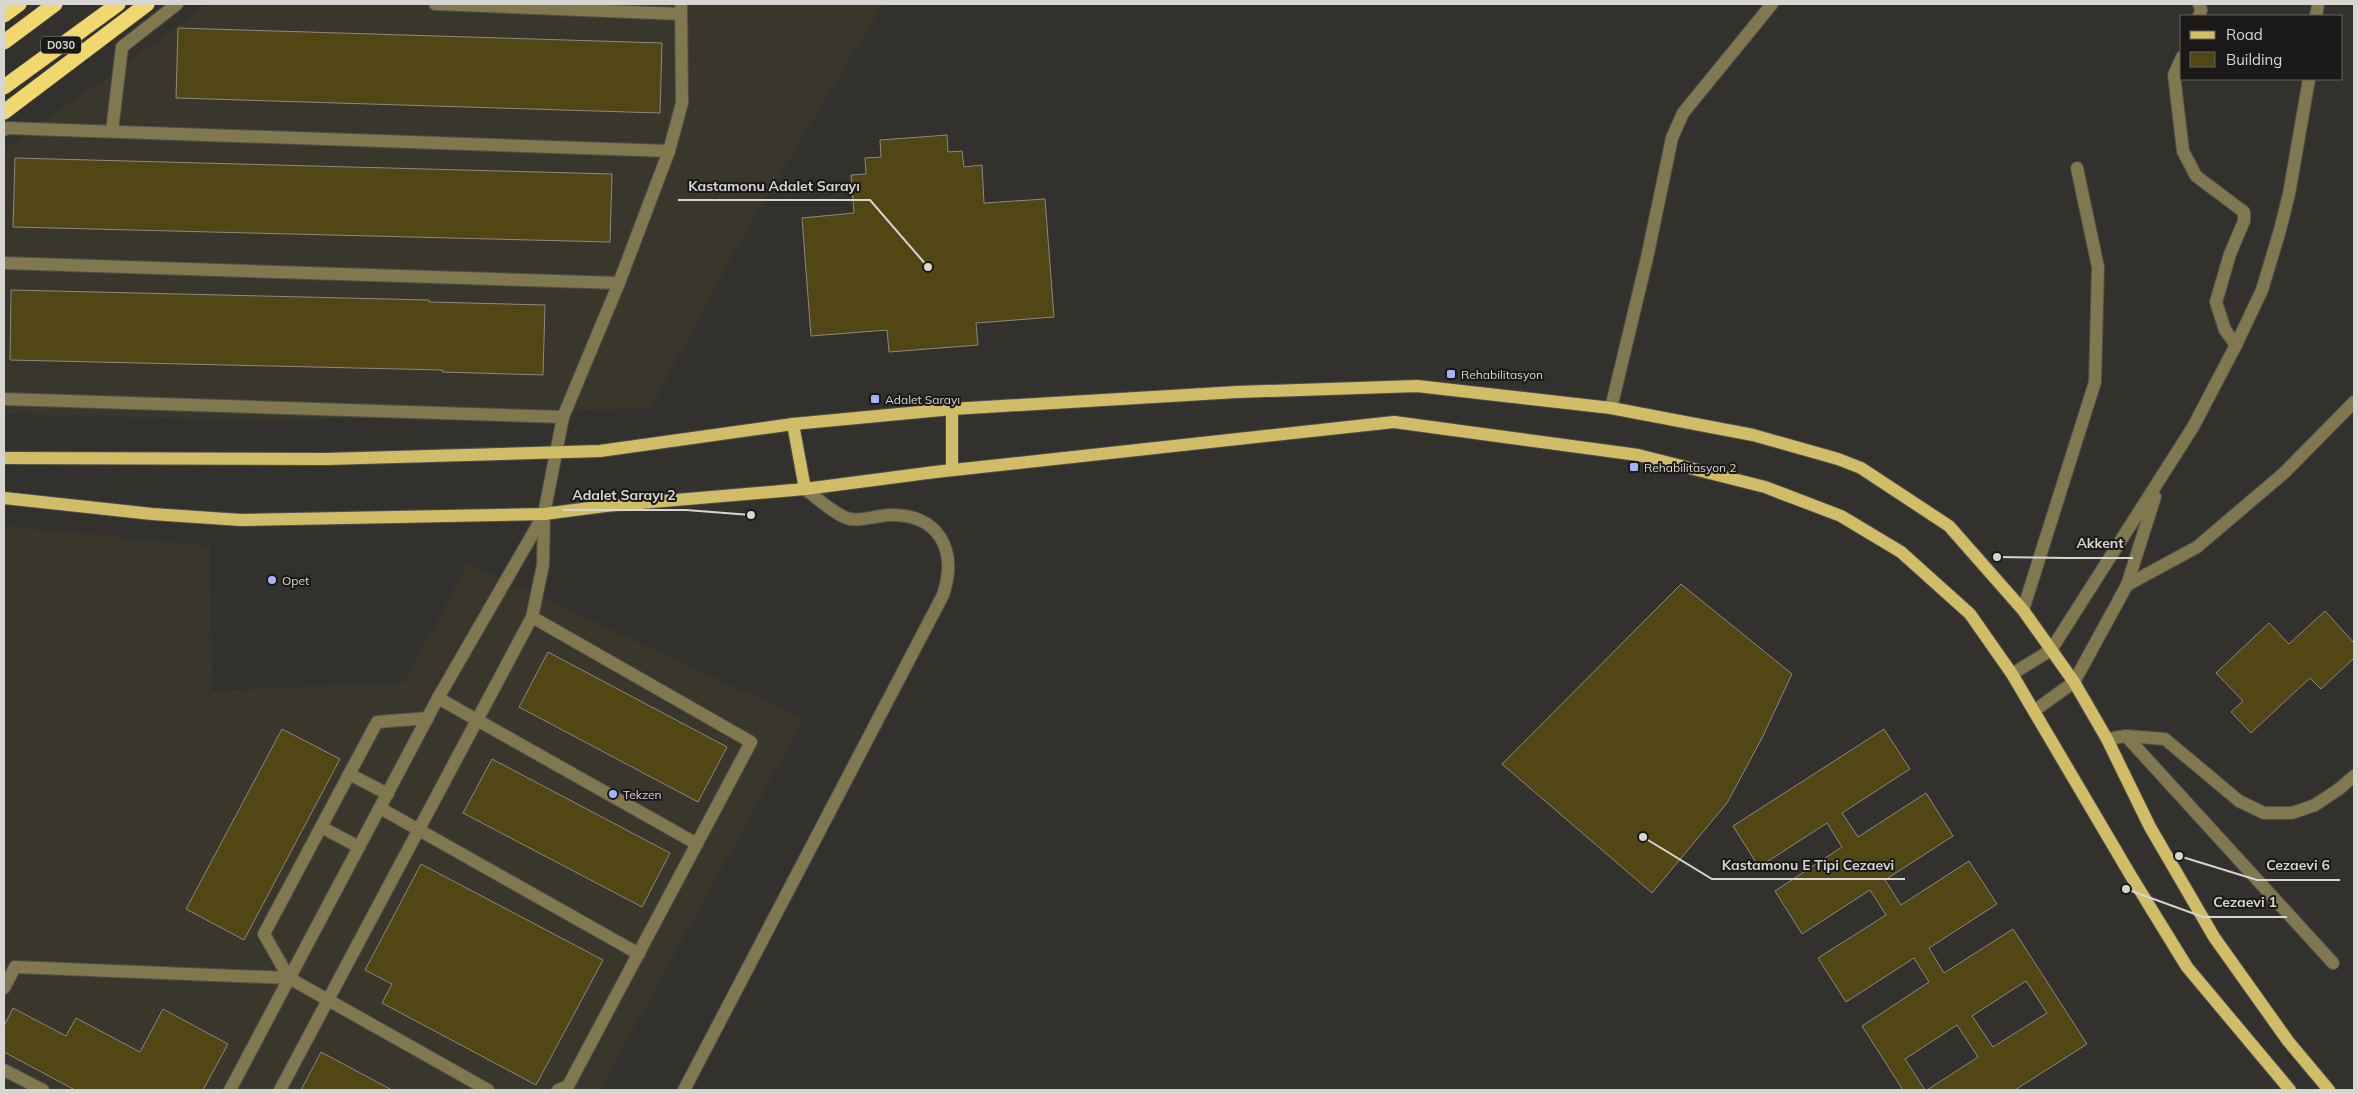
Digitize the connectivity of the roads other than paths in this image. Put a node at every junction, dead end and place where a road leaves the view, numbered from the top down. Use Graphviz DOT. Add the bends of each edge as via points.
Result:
graph roads {
  1 [pos="19,4"];
  2 [pos="55,4"];
  3 [pos="118,4"];
  4 [pos="147,4"];
  5 [pos="177,4"];
  6 [pos="435,4"];
  7 [pos="1772,4"];
  8 [pos="681,9"];
  9 [pos="4,15"];
  10 [pos="4,42"];
  11 [pos="2180,61"];
  12 [pos="2309,80"];
  13 [pos="4,86"];
  14 [pos="4,112"];
  15 [pos="5,129"];
  16 [pos="112,132"];
  17 [pos="669,151"];
  18 [pos="2077,168"];
  19 [pos="4,263"];
  20 [pos="619,283"];
  21 [pos="2236,345"];
  22 [pos="4,399"];
  23 [pos="2354,402"];
  24 [pos="1611,408"];
  25 [pos="952,409"];
  26 [pos="563,417"];
  27 [pos="793,424"];
  28 [pos="555,454"];
  29 [pos="4,458"];
  30 [pos="952,470"];
  31 [pos="2162,478"];
  32 [pos="805,489"];
  33 [pos="4,498"];
  34 [pos="544,514"];
  35 [pos="2127,585"];
  36 [pos="2023,610"];
  37 [pos="532,617"];
  38 [pos="2051,650"];
  39 [pos="2012,674"];
  40 [pos="2074,682"];
  41 [pos="438,698"];
  42 [pos="2034,711"];
  43 [pos="428,718"];
  44 [pos="478,719"];
  45 [pos="2126,736"];
  46 [pos="2107,739"];
  47 [pos="349,774"];
  48 [pos="2354,776"];
  49 [pos="388,794"];
  50 [pos="380,808"];
  51 [pos="321,827"];
  52 [pos="419,829"];
  53 [pos="697,844"];
  54 [pos="359,847"];
  55 [pos="639,954"];
  56 [pos="2333,963"];
  57 [pos="289,978"];
  58 [pos="4,988"];
  59 [pos="329,999"];
  60 [pos="4,1070"];
  61 [pos="42,1090"];
  62 [pos="230,1090"];
  63 [pos="280,1090"];
  64 [pos="488,1090"];
  65 [pos="558,1090"];
  66 [pos="684,1090"];
  67 [pos="2290,1090"];
  68 [pos="2328,1090"];
  1 -- 9 [label="highway"];
  2 -- 10 [label="highway"];
  3 -- 13 [label="highway, D030"];
  4 -- 14 [label="highway"];
  5 -- 16 [label="street" via="122,47"];
  6 -- 8 [label="street"];
  7 -- 24 [label="street" via="1683,113 1672,138"];
  8 -- 17 [label="street" via="682,103"];
  11 -- 21 [label="street" via="2174,75 2182,151 2196,176 2244,212 2244,222 2230,254 2216,302 2225,330"];
  12 -- 21 [label="street" via="2280,230 2262,290"];
  15 -- 16 [label="street"];
  16 -- 17 [label="street"];
  17 -- 20 [label="street"];
  18 -- 36 [label="street" via="2098,267 2095,382"];
  19 -- 20 [label="street"];
  20 -- 26 [label="street"];
  21 -- 31 [label="street"];
  22 -- 26 [label="street"];
  23 -- 35 [label="street" via="2284,473 2197,547"];
  24 -- 25 [label="main road" via="1417,386 1237,392"];
  24 -- 36 [label="main road" via="1753,435 1861,468 1949,526"];
  25 -- 27 [label="main road"];
  25 -- 30 [label="main road"];
  26 -- 28 [label="street"];
  27 -- 28 [label="main road" via="600,451"];
  27 -- 32 [label="main road"];
  28 -- 29 [label="main road" via="326,459"];
  28 -- 34 [label="street"];
  30 -- 32 [label="main road"];
  30 -- 39 [label="main road" via="1394,422 1638,455 1765,487 1841,516 1901,552 1970,614"];
  31 -- 35 [label="street"];
  31 -- 38 [label="street"];
  32 -- 34 [label="main road"];
  32 -- 66 [label="street" via="841,516 851,519 904,515 921,520 942,538 947,551 948,580"];
  33 -- 34 [label="main road" via="241,520"];
  34 -- 37 [label="street" via="543,565"];
  34 -- 41 [label="street"];
  35 -- 40 [label="street"];
  36 -- 38 [label="main road"];
  37 -- 44 [label="street"];
  37 -- 53 [label="street" via="751,742"];
  38 -- 39 [label="street"];
  38 -- 40 [label="main road"];
  39 -- 42 [label="main road"];
  40 -- 42 [label="street"];
  40 -- 46 [label="main road"];
  41 -- 43 [label="street"];
  41 -- 44 [label="street"];
  42 -- 67 [label="main road" via="2187,967"];
  43 -- 47 [label="street" via="377,722"];
  43 -- 49 [label="street"];
  44 -- 52 [label="street"];
  44 -- 53 [label="street"];
  45 -- 46 [label="street"];
  45 -- 48 [label="street" via="2165,739 2240,801 2264,813 2292,813 2315,805"];
  45 -- 56 [label="street"];
  46 -- 68 [label="main road" via="2150,827 2214,937 2288,1041"];
  47 -- 49 [label="street"];
  47 -- 51 [label="street"];
  49 -- 50 [label="street"];
  50 -- 52 [label="street"];
  50 -- 54 [label="street"];
  51 -- 54 [label="street"];
  51 -- 57 [label="street" via="264,934"];
  52 -- 55 [label="street"];
  52 -- 59 [label="street"];
  53 -- 55 [label="street"];
  54 -- 57 [label="street"];
  55 -- 65 [label="street" via="568,1086"];
  57 -- 58 [label="street" via="15,967"];
  57 -- 59 [label="street"];
  57 -- 62 [label="street"];
  59 -- 63 [label="street"];
  59 -- 64 [label="street"];
  60 -- 61 [label="street"];
}
